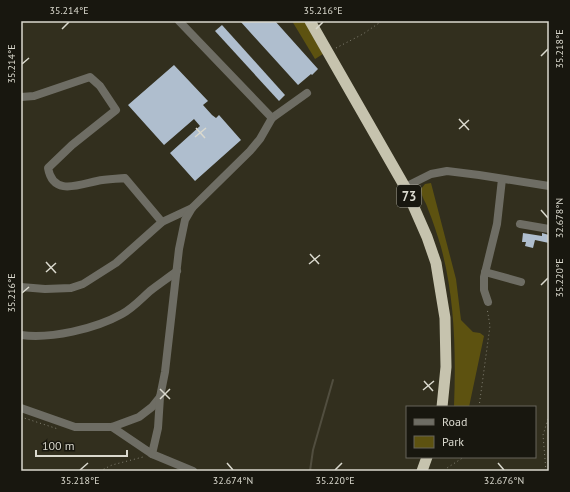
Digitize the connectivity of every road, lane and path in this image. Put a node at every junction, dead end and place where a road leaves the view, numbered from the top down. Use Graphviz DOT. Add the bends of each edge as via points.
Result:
graph roads {
  1 [pos="179,21"];
  2 [pos="310,21"];
  3 [pos="382,21"];
  4 [pos="328,52"];
  5 [pos="308,93"];
  6 [pos="21,97"];
  7 [pos="272,118"];
  8 [pos="502,179"];
  9 [pos="549,186"];
  10 [pos="405,187"];
  11 [pos="192,208"];
  12 [pos="162,222"];
  13 [pos="520,224"];
  14 [pos="549,229"];
  15 [pos="177,271"];
  16 [pos="485,272"];
  17 [pos="521,282"];
  18 [pos="21,287"];
  19 [pos="488,302"];
  20 [pos="21,335"];
  21 [pos="160,397"];
  22 [pos="441,406"];
  23 [pos="479,406"];
  24 [pos="21,408"];
  25 [pos="549,416"];
  26 [pos="112,427"];
  27 [pos="152,454"];
  28 [pos="426,458"];
  29 [pos="432,458"];
  30 [pos="462,458"];
  31 [pos="100,471"];
  32 [pos="193,471"];
  33 [pos="422,471"];
  34 [pos="428,471"];
  35 [pos="449,471"];
  36 [pos="546,471"];
  1 -- 7 [label="street"];
  2 -- 4 [label="highway, 73"];
  3 -- 4 [label="path"];
  4 -- 10 [label="highway, 73"];
  5 -- 7 [label="street"];
  6 -- 12 [label="street" via="34,96 90,78 100,86 116,110 48,168 50,175 56,184 68,187 125,178"];
  7 -- 11 [label="street" via="250,151"];
  8 -- 9 [label="street"];
  8 -- 10 [label="street" via="447,171 431,174"];
  8 -- 16 [label="street" via="497,224"];
  10 -- 22 [label="highway, 73" via="427,237 441,288 446,344"];
  11 -- 12 [label="street"];
  11 -- 15 [label="street" via="185,220"];
  12 -- 18 [label="street" via="116,263 83,284 72,288"];
  13 -- 14 [label="street"];
  15 -- 20 [label="street" via="122,314 102,323 59,334"];
  15 -- 21 [label="street"];
  16 -- 17 [label="street"];
  16 -- 19 [label="street" via="484,286"];
  19 -- 23 [label="path" via="490,326"];
  21 -- 26 [label="street" via="139,417"];
  21 -- 27 [label="street" via="158,428"];
  24 -- 26 [label="street" via="75,427"];
  25 -- 36 [label="path" via="543,435"];
  26 -- 27 [label="street"];
  27 -- 31 [label="path"];
  27 -- 32 [label="street"];
  28 -- 33 [label="highway"];
  29 -- 34 [label="highway"];
  30 -- 35 [label="path" via="447,468"];
}
